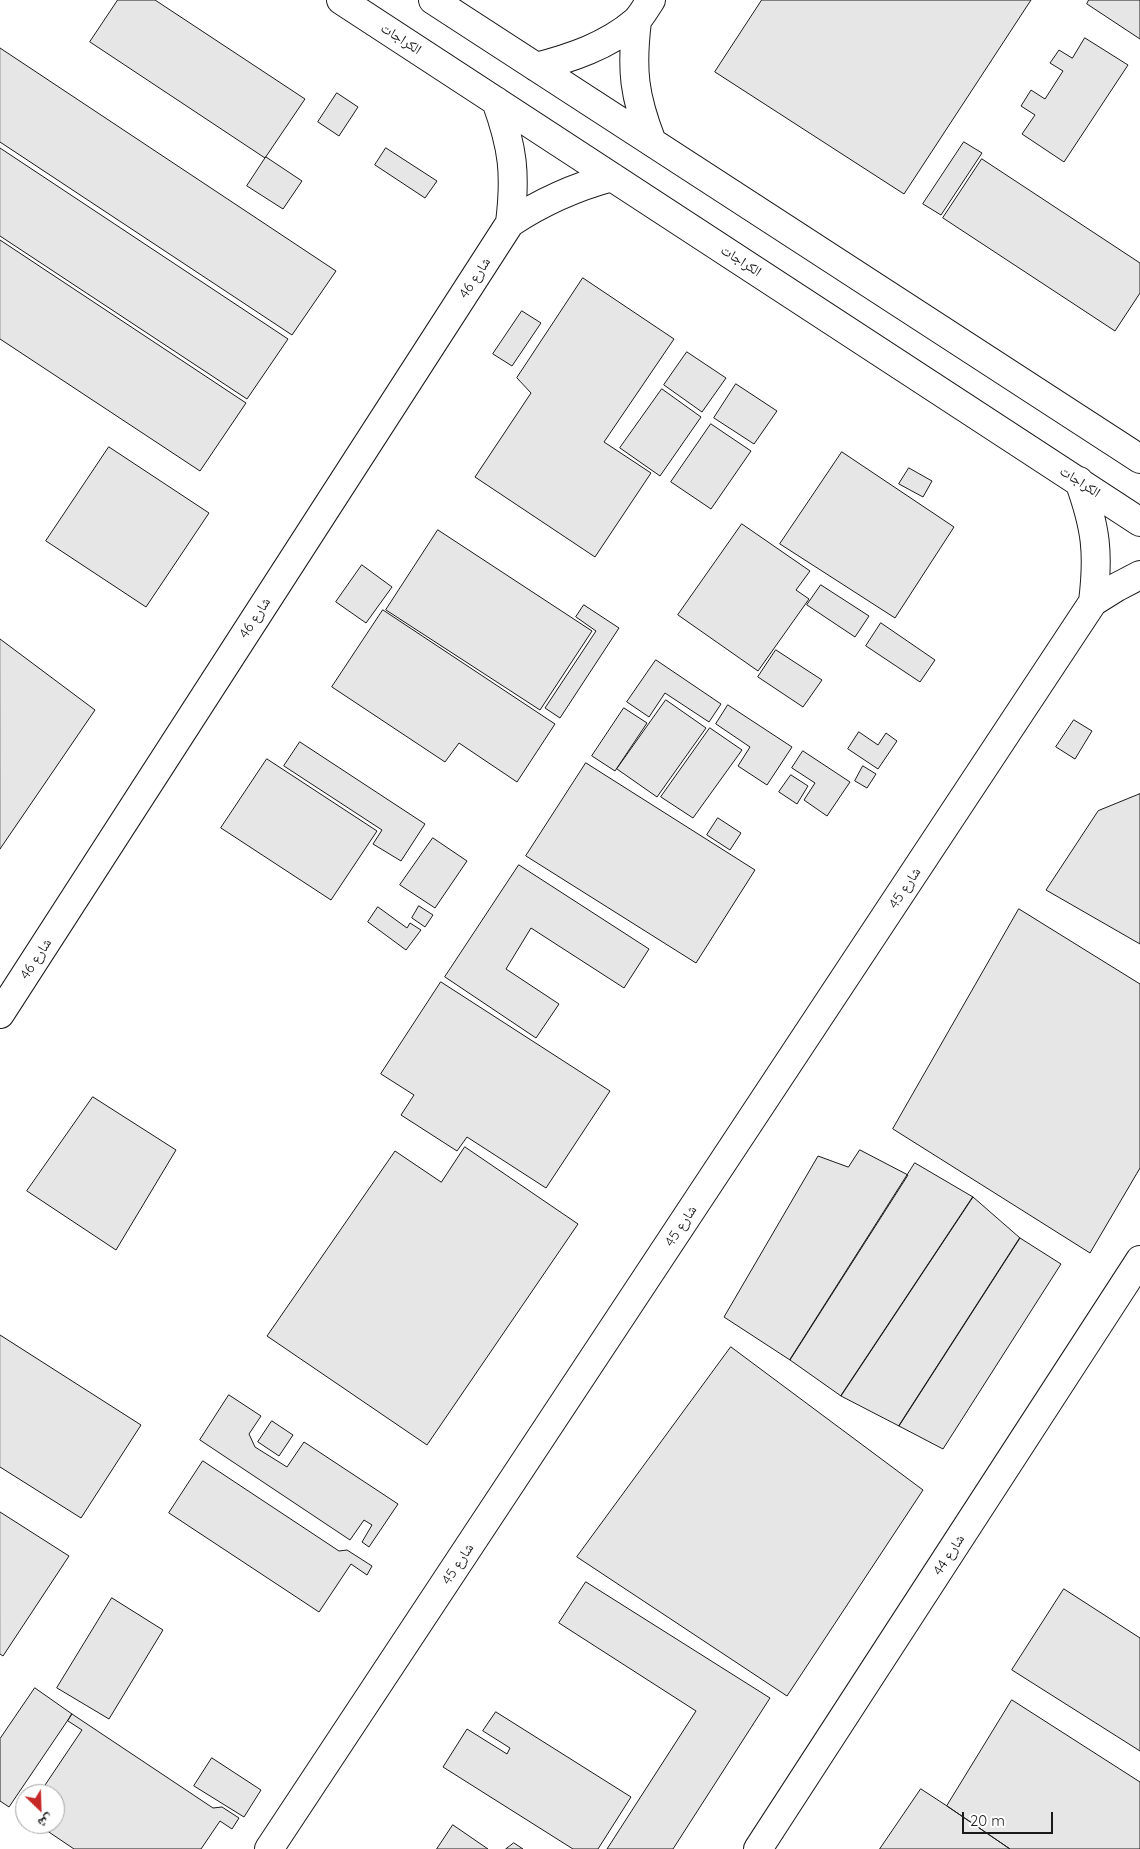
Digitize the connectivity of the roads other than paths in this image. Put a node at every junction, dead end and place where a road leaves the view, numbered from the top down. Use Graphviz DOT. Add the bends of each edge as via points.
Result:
graph roads {
  1 [pos="341,0"];
  2 [pos="433,0"];
  3 [pos="644,11"];
  4 [pos="536,67"];
  5 [pos="496,101"];
  6 [pos="652,142"];
  7 [pos="612,177"];
  8 [pos="510,223"];
  9 [pos="1128,440"];
  10 [pos="1140,459"];
  11 [pos="1079,482"];
  12 [pos="1140,522"];
  13 [pos="1140,575"];
  14 [pos="1093,602"];
  15 [pos="0,1014"];
  16 [pos="1140,1260"];
  17 [pos="270,1849"];
  18 [pos="758,1849"];
  1 -- 5 [label="street, الكراجات"];
  2 -- 4 [label="street"];
  3 -- 4 [label="street" via="614,37 589,50"];
  3 -- 6 [label="street" via="633,52 634,83"];
  4 -- 6 [label="street"];
  5 -- 7 [label="street, الكراجات"];
  5 -- 8 [label="street, شارع 46" via="507,130 513,161"];
  6 -- 9 [label="street"];
  7 -- 8 [label="street, شارع 46" via="558,195"];
  7 -- 11 [label="street, الكراجات"];
  8 -- 15 [label="street, شارع 46"];
  9 -- 10 [label="street"];
  11 -- 12 [label="street, الكراجات"];
  11 -- 14 [label="street, شارع 45" via="1090,510 1096,541 1097,572"];
  13 -- 14 [label="street, شارع 45"];
  14 -- 17 [label="street, شارع 45"];
  16 -- 18 [label="street, شارع 44"];
}
